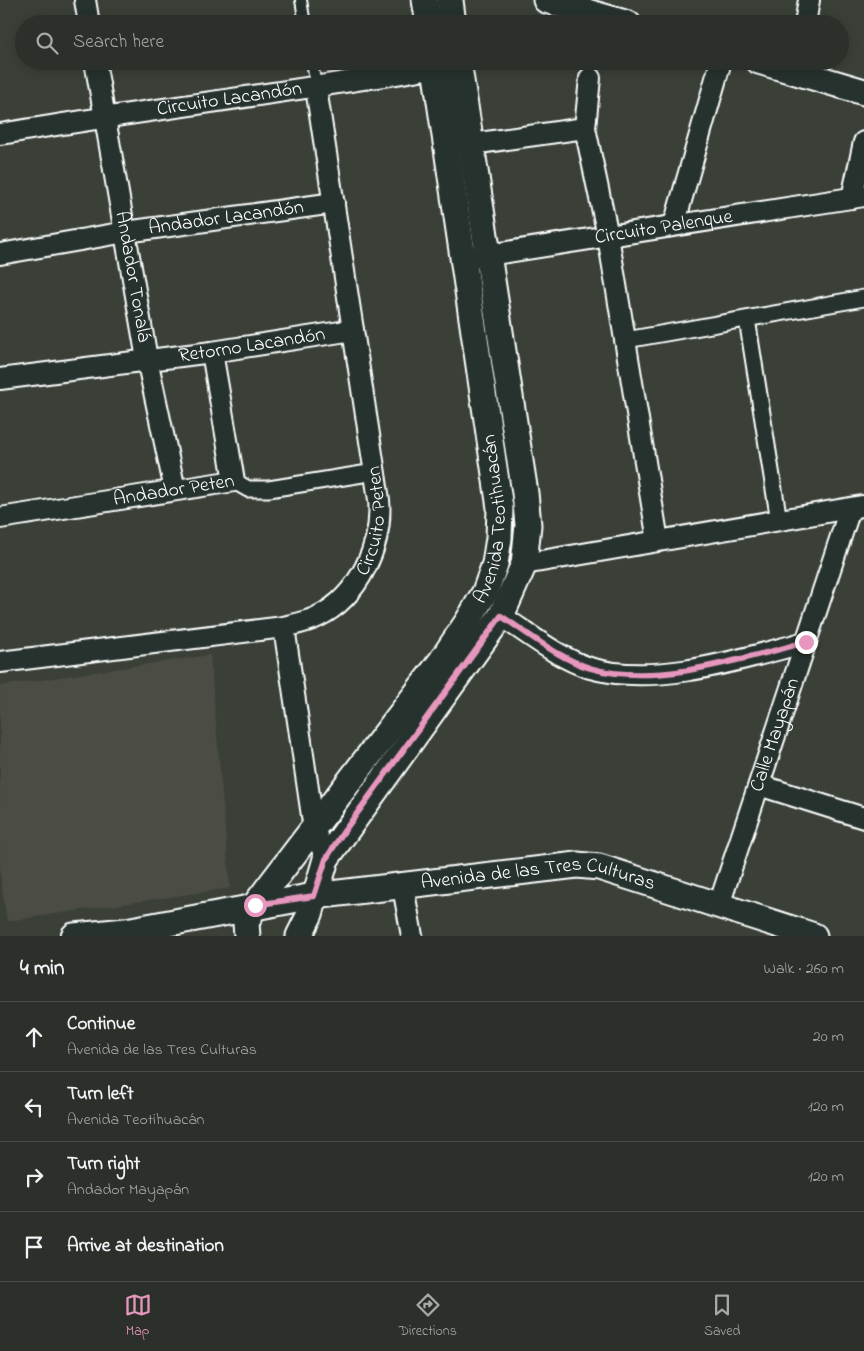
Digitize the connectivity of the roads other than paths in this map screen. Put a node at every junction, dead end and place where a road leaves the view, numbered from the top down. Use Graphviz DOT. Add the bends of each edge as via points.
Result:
graph roads {
  1 [pos="85,0"];
  2 [pos="302,0"];
  3 [pos="425,0"];
  4 [pos="450,0"];
  5 [pos="546,0"];
  6 [pos="809,0"];
  7 [pos="598,8"];
  8 [pos="88,15"];
  9 [pos="304,15"];
  10 [pos="428,15"];
  11 [pos="452,15"];
  12 [pos="611,15"];
  13 [pos="806,15"];
  14 [pos="96,70"];
  15 [pos="313,70"];
  16 [pos="414,70"];
  17 [pos="447,70"];
  18 [pos="448,70"];
  19 [pos="718,70"];
  20 [pos="806,70"];
  21 [pos="590,78"];
  22 [pos="316,88"];
  23 [pos="864,92"];
  24 [pos="103,117"];
  25 [pos="586,128"];
  26 [pos="0,134"];
  27 [pos="864,142"];
  28 [pos="472,144"];
  29 [pos="858,197"];
  30 [pos="334,203"];
  31 [pos="674,226"];
  32 [pos="126,232"];
  33 [pos="608,236"];
  34 [pos="0,254"];
  35 [pos="488,254"];
  36 [pos="463,258"];
  37 [pos="864,298"];
  38 [pos="747,319"];
  39 [pos="353,330"];
  40 [pos="626,340"];
  41 [pos="212,352"];
  42 [pos="147,359"];
  43 [pos="0,379"];
  44 [pos="375,472"];
  45 [pos="234,481"];
  46 [pos="175,490"];
  47 [pos="857,507"];
  48 [pos="0,518"];
  49 [pos="779,521"];
  50 [pos="658,541"];
  51 [pos="524,564"];
  52 [pos="501,616"];
  53 [pos="284,628"];
  54 [pos="806,642"];
  55 [pos="0,662"];
  56 [pos="759,785"];
  57 [pos="864,818"];
  58 [pos="314,829"];
  59 [pos="326,859"];
  60 [pos="403,887"];
  61 [pos="314,896"];
  62 [pos="255,905"];
  63 [pos="719,905"];
  64 [pos="787,932"];
  65 [pos="127,933"];
  66 [pos="74,936"];
  67 [pos="247,936"];
  68 [pos="298,936"];
  69 [pos="412,936"];
  70 [pos="814,936"];
  1 -- 8 [label="street"];
  2 -- 9 [label="lane"];
  3 -- 10 [label="street"];
  4 -- 11 [label="street"];
  5 -- 7 [label="street"];
  6 -- 13 [label="street"];
  7 -- 12 [label="street"];
  14 -- 24 [label="street, Andador Tonalá"];
  15 -- 22 [label="lane"];
  16 -- 22 [label="street, Circuito Lacandón"];
  17 -- 36 [label="street, Avenida Teotihuacán"];
  18 -- 28 [label="street, Avenida Teotihuacán"];
  19 -- 31 [label="street"];
  20 -- 23 [label="street"];
  21 -- 25 [label="street"];
  22 -- 24 [label="street, Circuito Lacandón"];
  22 -- 30 [label="street, Circuito Peten"];
  24 -- 26 [label="street, Circuito Lacandón"];
  24 -- 32 [label="street, Andador Tonalá"];
  25 -- 28 [label="street"];
  25 -- 33 [label="street"];
  27 -- 29 [label="street"];
  28 -- 35 [label="street, Avenida Teotihuacán"];
  29 -- 31 [label="street, Circuito Palenque"];
  30 -- 32 [label="street, Andador Lacandón"];
  30 -- 39 [label="street, Circuito Peten"];
  31 -- 33 [label="street, Circuito Palenque"];
  32 -- 34 [label="street, Andador Lacandón"];
  32 -- 42 [label="street, Andador Tonalá"];
  33 -- 35 [label="street, Circuito Palenque"];
  33 -- 40 [label="street"];
  35 -- 36 [label="street, Circuito Palenque"];
  35 -- 51 [label="street, Avenida Teotihuacán" via="525,493 528,525"];
  36 -- 58 [label="street, Avenida Teotihuacán" via="500,508 495,564 485,592 442,660"];
  37 -- 38 [label="street"];
  38 -- 40 [label="street"];
  38 -- 49 [label="street"];
  39 -- 41 [label="street, Retorno Lacandón"];
  39 -- 44 [label="street, Circuito Peten"];
  40 -- 50 [label="street"];
  41 -- 42 [label="street, Retorno Lacandón"];
  41 -- 45 [label="street"];
  42 -- 43 [label="street, Retorno Lacandón"];
  42 -- 46 [label="street, Andador Tonalá"];
  44 -- 45 [label="street, Andador Peten" via="269,489 248,490"];
  44 -- 53 [label="street, Circuito Peten" via="381,517 377,541 365,569 334,607 317,618"];
  45 -- 46 [label="street, Andador Peten"];
  46 -- 48 [label="street, Andador Peten"];
  47 -- 49 [label="street"];
  47 -- 54 [label="street, Calle Mayapán"];
  49 -- 50 [label="street"];
  50 -- 51 [label="street"];
  51 -- 52 [label="street, Avenida Teotihuacán"];
  52 -- 54 [label="street" via="563,656 590,668 627,674 698,668"];
  52 -- 59 [label="street, Avenida Teotihuacán"];
  53 -- 55 [label="street, Circuito Peten"];
  53 -- 58 [label="street"];
  54 -- 56 [label="street, Calle Mayapán"];
  56 -- 57 [label="street"];
  56 -- 63 [label="street, Calle Mayapán"];
  58 -- 59 [label="street"];
  58 -- 62 [label="street, Avenida Teotihuacán"];
  59 -- 61 [label="street, Avenida Teotihuacán"];
  60 -- 61 [label="street, Avenida de las Tres Culturas"];
  60 -- 63 [label="street, Avenida de las Tres Culturas" via="577,865 598,867"];
  60 -- 69 [label="street"];
  61 -- 62 [label="street, Avenida de las Tres Culturas"];
  61 -- 68 [label="street, Avenida Teotihuacán" via="310,914"];
  62 -- 65 [label="street, Avenida de las Tres Culturas"];
  62 -- 67 [label="street, Avenida Teotihuacán" via="246,923"];
  63 -- 64 [label="street, Avenida de las Tres Culturas"];
  64 -- 70 [label="street, Avenida de las Tres Culturas"];
  65 -- 66 [label="street"];
}
